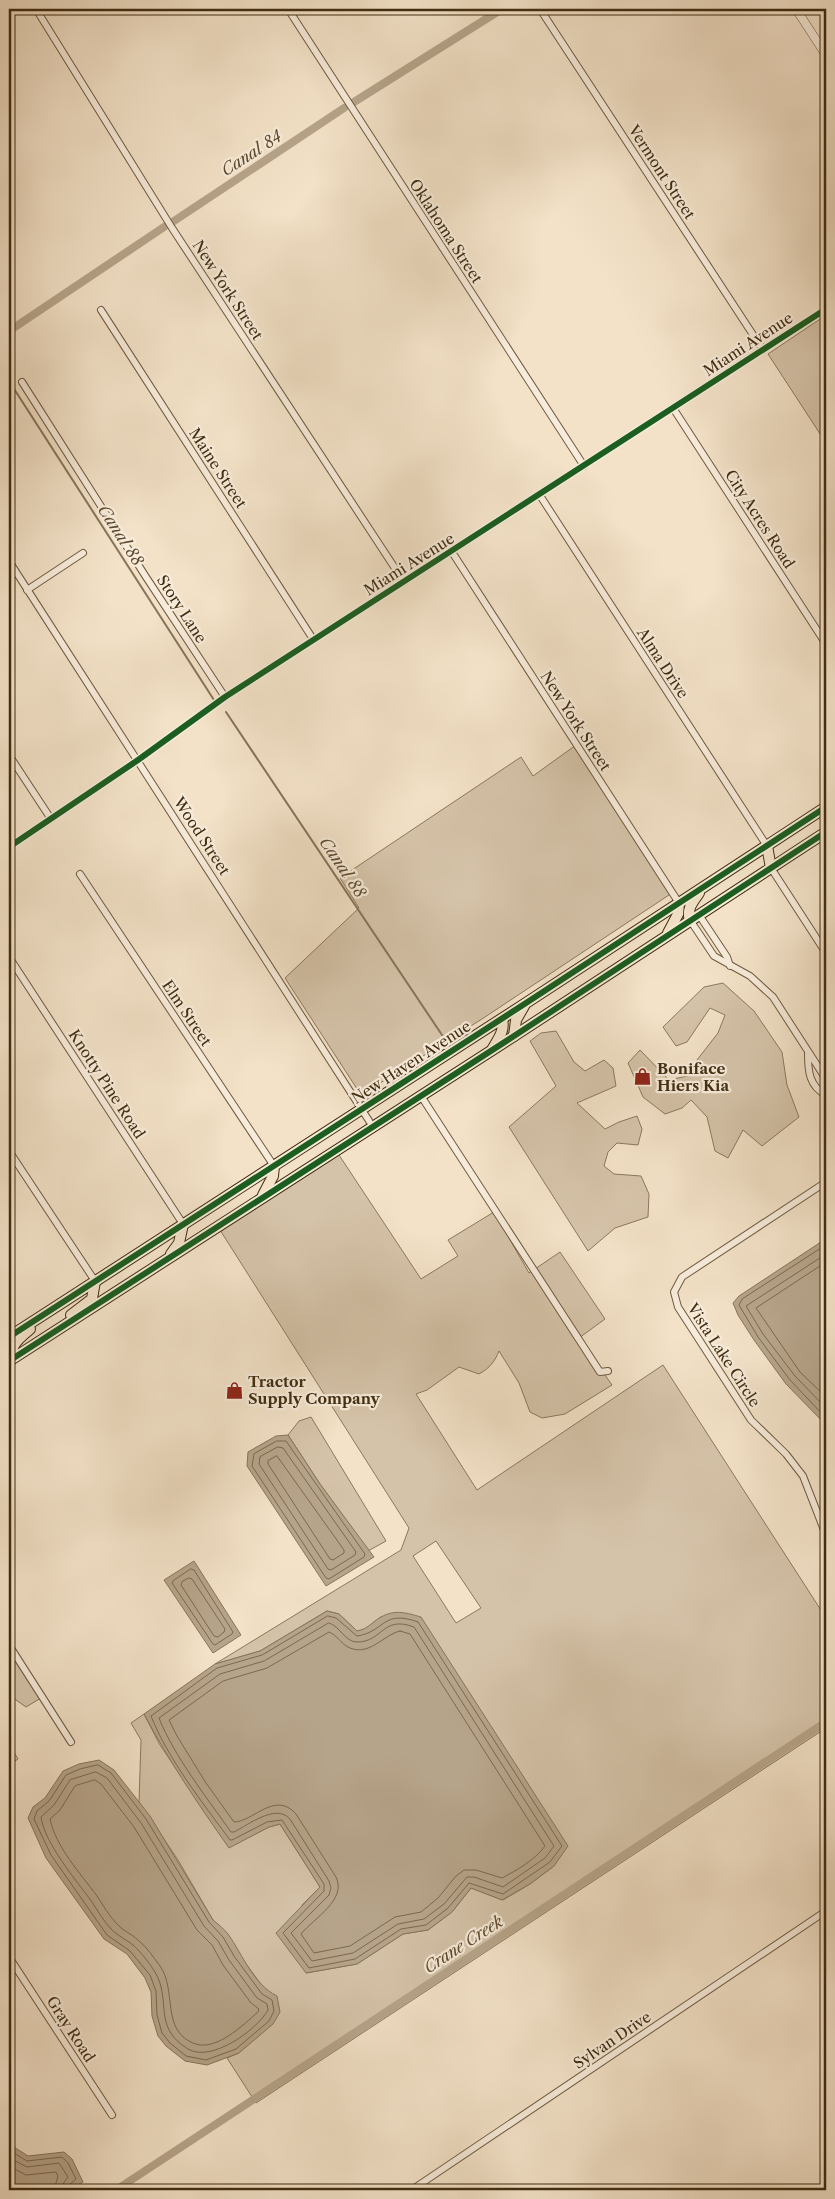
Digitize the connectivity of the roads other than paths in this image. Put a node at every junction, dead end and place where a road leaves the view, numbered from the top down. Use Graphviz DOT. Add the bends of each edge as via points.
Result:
graph roads {
  1 [pos="36,9"];
  2 [pos="288,9"];
  3 [pos="540,9"];
  4 [pos="796,9"];
  5 [pos="826,55"];
  6 [pos="826,309"];
  7 [pos="101,310"];
  8 [pos="762,350"];
  9 [pos="22,382"];
  10 [pos="673,408"];
  11 [pos="584,466"];
  12 [pos="539,494"];
  13 [pos="452,552"];
  14 [pos="83,553"];
  15 [pos="9,561"];
  16 [pos="404,582"];
  17 [pos="27,590"];
  18 [pos="314,639"];
  19 [pos="826,644"];
  20 [pos="225,698"];
  21 [pos="9,755"];
  22 [pos="138,760"];
  23 [pos="826,807"];
  24 [pos="50,819"];
  25 [pos="826,832"];
  26 [pos="767,846"];
  27 [pos="9,847"];
  28 [pos="771,868"];
  29 [pos="80,874"];
  30 [pos="702,888"];
  31 [pos="679,903"];
  32 [pos="695,918"];
  33 [pos="664,938"];
  34 [pos="826,953"];
  35 [pos="9,957"];
  36 [pos="730,966"];
  37 [pos="526,1003"];
  38 [pos="502,1019"];
  39 [pos="514,1036"];
  40 [pos="491,1051"];
  41 [pos="808,1052"];
  42 [pos="825,1077"];
  43 [pos="813,1083"];
  44 [pos="826,1095"];
  45 [pos="421,1096"];
  46 [pos="362,1109"];
  47 [pos="373,1126"];
  48 [pos="9,1151"];
  49 [pos="274,1166"];
  50 [pos="826,1182"];
  51 [pos="260,1200"];
  52 [pos="183,1224"];
  53 [pos="165,1261"];
  54 [pos="95,1281"];
  55 [pos="64,1301"];
  56 [pos="61,1327"];
  57 [pos="9,1337"];
  58 [pos="10,1360"];
  59 [pos="608,1371"];
  60 [pos="826,1535"];
  61 [pos="9,1645"];
  62 [pos="71,1742"];
  63 [pos="826,1911"];
  64 [pos="9,1957"];
  65 [pos="112,2115"];
  66 [pos="414,2190"];
  1 -- 16 [label="street, New York Street" via="172,228"];
  2 -- 11 [label="street, Oklahoma Street"];
  3 -- 8 [label="street, Vermont Street"];
  4 -- 5 [label="street"];
  6 -- 8 [label="street, Miami Avenue"];
  7 -- 18 [label="street, Maine Street"];
  8 -- 10 [label="street, Miami Avenue"];
  9 -- 20 [label="street, Story Lane"];
  10 -- 11 [label="street, Miami Avenue"];
  10 -- 19 [label="street, City Acres Road"];
  11 -- 12 [label="street, Miami Avenue"];
  12 -- 13 [label="street, Miami Avenue"];
  12 -- 26 [label="street, Alma Drive"];
  13 -- 16 [label="street, Miami Avenue"];
  13 -- 31 [label="street, New York Street"];
  14 -- 17 [label="street"];
  15 -- 17 [label="street, Wood Street"];
  16 -- 18 [label="street, Miami Avenue"];
  17 -- 22 [label="street, Wood Street"];
  18 -- 20 [label="street, Miami Avenue"];
  20 -- 22 [label="street, Miami Avenue"];
  21 -- 24 [label="street"];
  22 -- 24 [label="street, Miami Avenue"];
  22 -- 46 [label="street, Wood Street"];
  23 -- 26 [label="main road, New Haven Avenue"];
  24 -- 27 [label="street, Miami Avenue"];
  25 -- 28 [label="main road"];
  26 -- 28 [label="main road"];
  26 -- 30 [label="main road, New Haven Avenue"];
  28 -- 32 [label="main road"];
  28 -- 34 [label="street"];
  29 -- 49 [label="street, Elm Street"];
  30 -- 31 [label="main road, New Haven Avenue"];
  30 -- 32 [label="main road" via="689,907 688,914"];
  31 -- 33 [label="main road" via="675,922"];
  31 -- 37 [label="main road, New Haven Avenue"];
  32 -- 33 [label="main road"];
  32 -- 36 [label="street" via="728,957"];
  32 -- 36 [label="street" via="714,956"];
  33 -- 39 [label="main road"];
  35 -- 52 [label="street, Knotty Pine Road"];
  36 -- 41 [label="street" via="750,976 773,997"];
  37 -- 38 [label="main road, New Haven Avenue"];
  37 -- 39 [label="main road" via="516,1020"];
  38 -- 40 [label="main road" via="504,1026"];
  38 -- 46 [label="main road, New Haven Avenue"];
  39 -- 40 [label="main road"];
  40 -- 45 [label="main road"];
  41 -- 42 [label="street"];
  41 -- 43 [label="street" via="809,1074"];
  42 -- 43 [label="street"];
  43 -- 44 [label="street"];
  45 -- 47 [label="main road"];
  45 -- 59 [label="street" via="600,1372"];
  46 -- 47 [label="street, Wood Street"];
  46 -- 49 [label="main road, New Haven Avenue"];
  47 -- 51 [label="main road"];
  48 -- 54 [label="street"];
  49 -- 51 [label="main road" via="270,1185"];
  49 -- 52 [label="main road, New Haven Avenue"];
  50 -- 60 [label="street, Vista Lake Circle" via="682,1278 674,1292 678,1307 751,1420 786,1454 803,1476"];
  51 -- 53 [label="main road"];
  52 -- 53 [label="main road" via="179,1243"];
  52 -- 54 [label="main road, New Haven Avenue"];
  53 -- 56 [label="main road"];
  54 -- 55 [label="main road, New Haven Avenue"];
  54 -- 56 [label="main road" via="92,1299 70,1315"];
  55 -- 57 [label="main road, New Haven Avenue"];
  55 -- 58 [label="main road" via="14,1343"];
  56 -- 58 [label="main road"];
  61 -- 62 [label="street"];
  63 -- 66 [label="street, Sylvan Drive"];
  64 -- 65 [label="street, Gray Road"];
}
